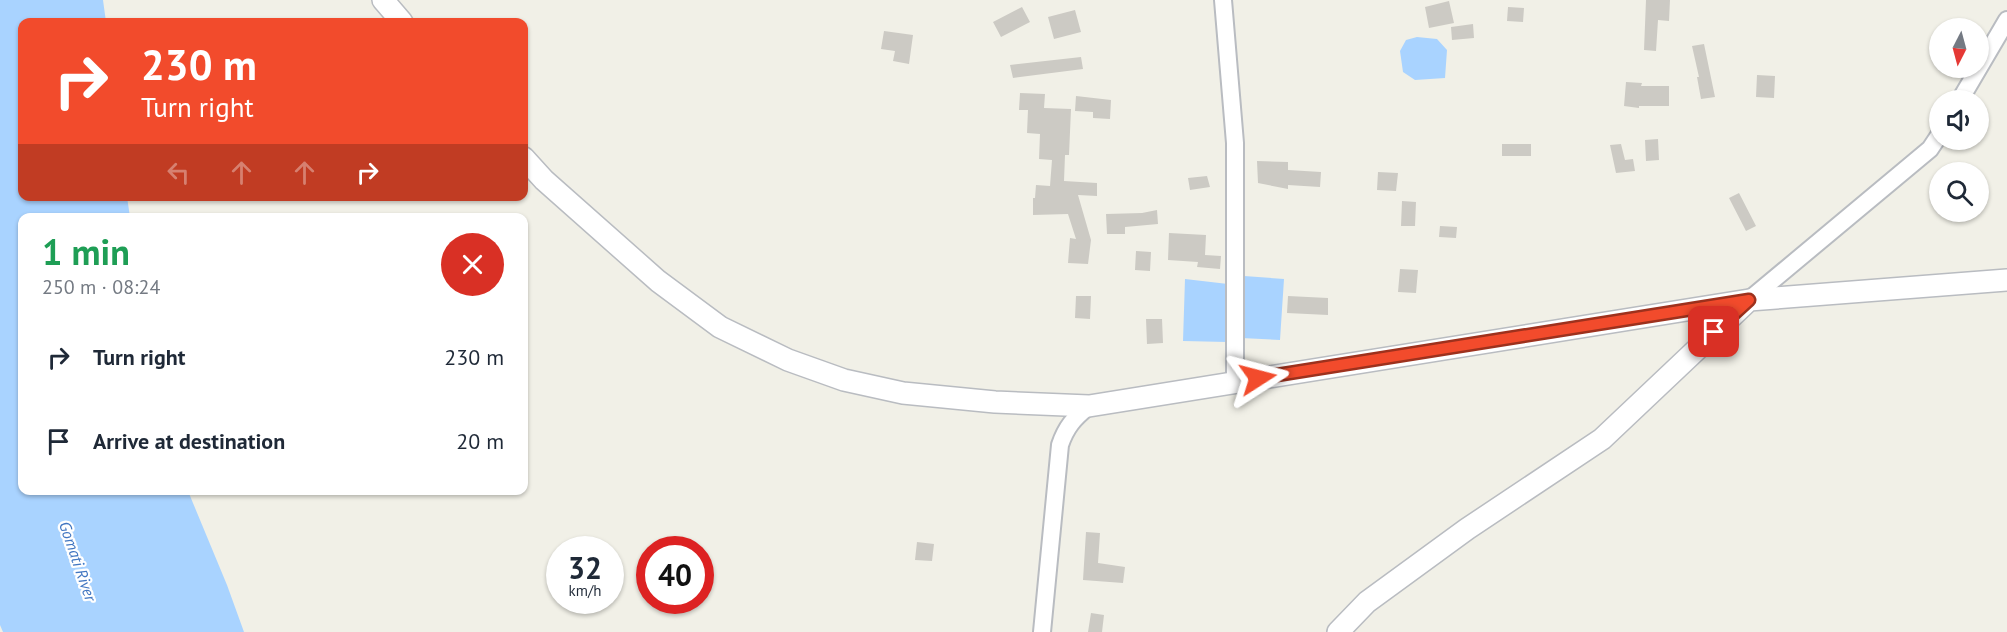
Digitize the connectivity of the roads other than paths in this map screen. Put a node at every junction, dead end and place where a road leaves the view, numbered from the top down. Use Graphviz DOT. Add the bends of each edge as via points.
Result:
graph roads {
  1 [pos="383,0"];
  2 [pos="1223,0"];
  3 [pos="399,18"];
  4 [pos="2007,20"];
  5 [pos="1966,90"];
  6 [pos="1929,150"];
  7 [pos="528,162"];
  8 [pos="2007,280"];
  9 [pos="1749,300"];
  10 [pos="1235,381"];
  11 [pos="1089,406"];
  12 [pos="1042,632"];
  13 [pos="1338,632"];
  1 -- 3 [label="street"];
  2 -- 10 [label="street" via="1236,143"];
  4 -- 5 [label="street"];
  6 -- 9 [label="street"];
  7 -- 11 [label="street" via="658,281 720,327 788,360 844,380 903,393"];
  8 -- 9 [label="street"];
  9 -- 10 [label="street"];
  9 -- 13 [label="street" via="1602,439 1367,602"];
  10 -- 11 [label="street"];
  11 -- 12 [label="street" via="1072,420 1060,445"];
}
